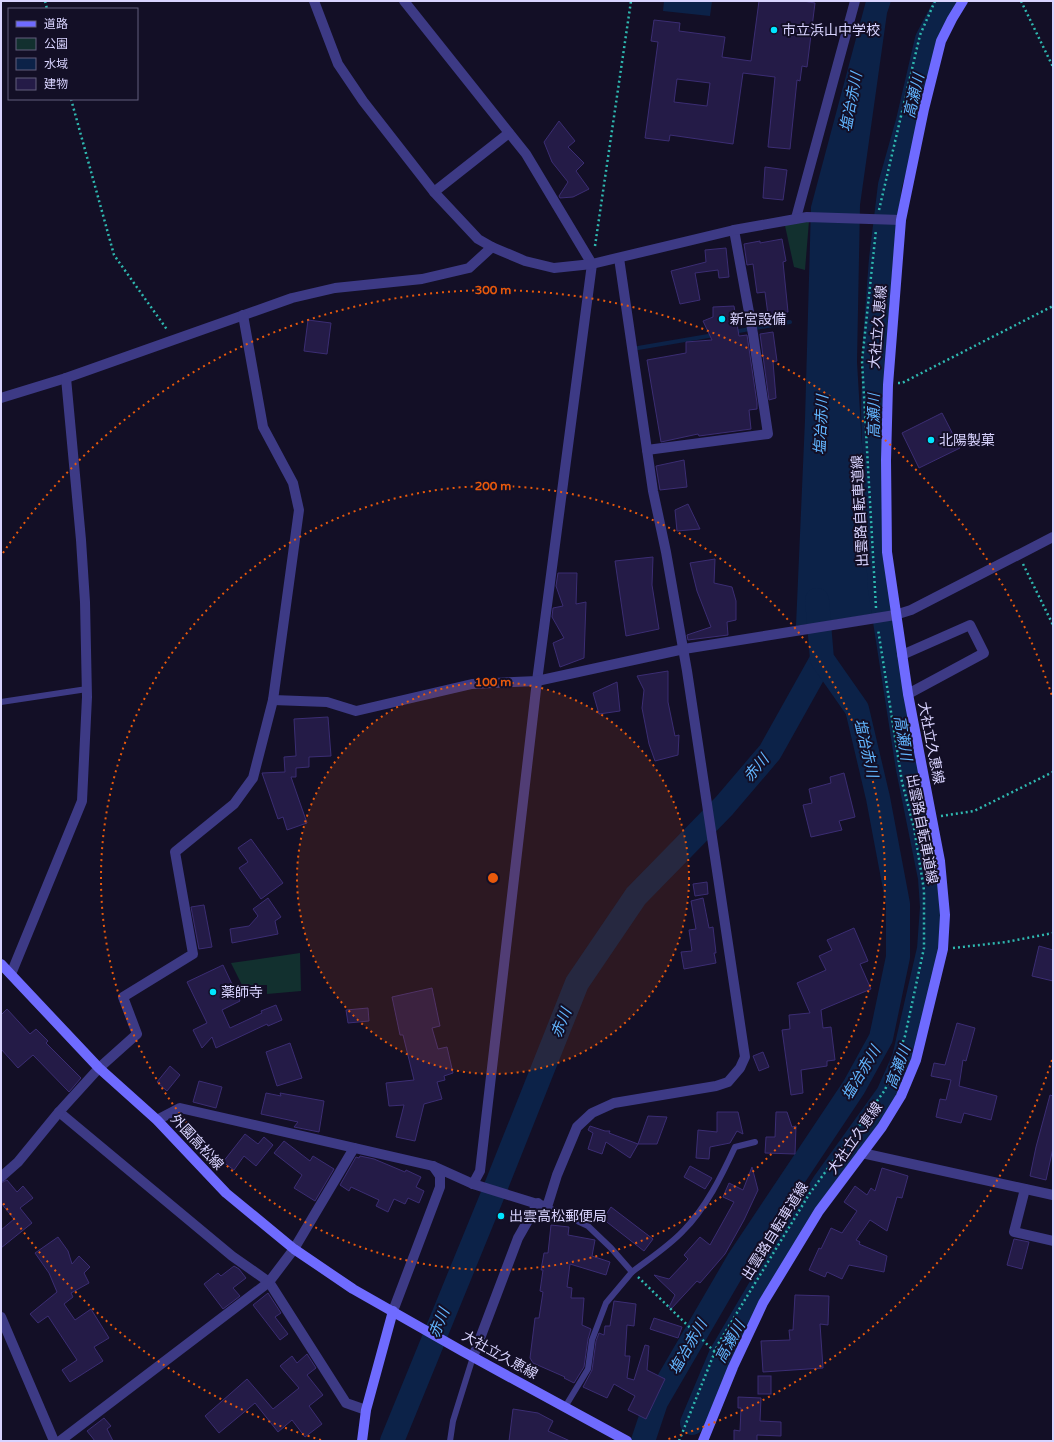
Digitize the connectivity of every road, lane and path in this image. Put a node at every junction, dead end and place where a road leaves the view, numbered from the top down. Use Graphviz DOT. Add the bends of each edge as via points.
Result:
graph roads {
  1 [pos="314,1"];
  2 [pos="404,1"];
  3 [pos="631,1"];
  4 [pos="855,1"];
  5 [pos="935,1"];
  6 [pos="964,1"];
  7 [pos="1022,1"];
  8 [pos="1053,67"];
  9 [pos="71,100"];
  10 [pos="509,133"];
  11 [pos="434,192"];
  12 [pos="802,218"];
  13 [pos="875,218"];
  14 [pos="902,220"];
  15 [pos="734,230"];
  16 [pos="492,247"];
  17 [pos="619,258"];
  18 [pos="592,264"];
  19 [pos="1053,306"];
  20 [pos="243,315"];
  21 [pos="174,340"];
  22 [pos="66,378"];
  23 [pos="888,384"];
  24 [pos="1,398"];
  25 [pos="647,450"];
  26 [pos="1053,538"];
  27 [pos="1018,555"];
  28 [pos="895,615"];
  29 [pos="876,618"];
  30 [pos="1053,625"];
  31 [pos="684,649"];
  32 [pos="902,655"];
  33 [pos="537,681"];
  34 [pos="87,689"];
  35 [pos="908,694"];
  36 [pos="274,700"];
  37 [pos="1,702"];
  38 [pos="1053,772"];
  39 [pos="932,818"];
  40 [pos="1053,933"];
  41 [pos="943,949"];
  42 [pos="1,964"];
  43 [pos="11,974"];
  44 [pos="99,1068"];
  45 [pos="59,1112"];
  46 [pos="157,1120"];
  47 [pos="755,1142"];
  48 [pos="354,1148"];
  49 [pos="862,1153"];
  50 [pos="433,1166"];
  51 [pos="1,1178"];
  52 [pos="472,1184"];
  53 [pos="1025,1189"];
  54 [pos="1053,1195"];
  55 [pos="543,1205"];
  56 [pos="1053,1241"];
  57 [pos="294,1249"];
  58 [pos="632,1272"];
  59 [pos="269,1282"];
  60 [pos="393,1311"];
  61 [pos="1,1317"];
  62 [pos="715,1352"];
  63 [pos="473,1357"];
  64 [pos="565,1407"];
  65 [pos="366,1410"];
  66 [pos="54,1441"];
  67 [pos="60,1441"];
  68 [pos="362,1441"];
  69 [pos="450,1441"];
  70 [pos="627,1441"];
  71 [pos="679,1441"];
  72 [pos="703,1441"];
  1 -- 11 [label="street" via="338,64 363,101"];
  2 -- 10 [label="street"];
  3 -- 18 [label="path"];
  4 -- 12 [label="street"];
  5 -- 13 [label="path, 出雲路自転車道線" via="920,35"];
  6 -- 14 [label="main road, 大社立久恵線" via="941,41 924,109"];
  7 -- 8 [label="path"];
  9 -- 21 [label="path" via="114,255"];
  10 -- 11 [label="street"];
  10 -- 18 [label="street" via="526,154"];
  11 -- 16 [label="street" via="478,238"];
  12 -- 13 [label="street"];
  12 -- 15 [label="street"];
  13 -- 14 [label="street"];
  13 -- 29 [label="path, 出雲路自転車道線" via="862,361"];
  14 -- 23 [label="main road, 大社立久恵線"];
  15 -- 17 [label="street"];
  15 -- 25 [label="street" via="768,434"];
  16 -- 18 [label="street" via="525,261 554,268"];
  16 -- 20 [label="street" via="469,268 417,280 335,288 292,298"];
  17 -- 18 [label="street"];
  17 -- 25 [label="street"];
  18 -- 33 [label="street"];
  19 -- 23 [label="path" via="902,383"];
  20 -- 21 [label="street"];
  20 -- 36 [label="street" via="263,427 293,483 299,510"];
  21 -- 22 [label="street"];
  22 -- 24 [label="street"];
  22 -- 34 [label="street" via="85,602"];
  23 -- 28 [label="main road, 大社立久恵線" via="887,552"];
  25 -- 31 [label="street"];
  26 -- 27 [label="street"];
  27 -- 28 [label="street" via="911,610"];
  27 -- 30 [label="path"];
  28 -- 29 [label="street"];
  28 -- 32 [label="main road, 大社立久恵線"];
  29 -- 31 [label="street"];
  29 -- 62 [label="path, 出雲路自転車道線" via="902,782 914,828 924,890 924,948 915,992 905,1036 885,1090 810,1192"];
  31 -- 33 [label="street"];
  31 -- 55 [label="street" via="745,1057 740,1068 728,1082 614,1103 592,1113 577,1127"];
  32 -- 35 [label="main road, 大社立久恵線"];
  32 -- 35 [label="street" via="970,625 984,653"];
  33 -- 36 [label="street" via="472,684 356,711 327,702"];
  33 -- 52 [label="street" via="480,1171"];
  34 -- 37 [label="lane"];
  34 -- 43 [label="street" via="82,801"];
  35 -- 39 [label="main road, 大社立久恵線"];
  36 -- 44 [label="street" via="253,778 234,804 175,852 193,954 122,997 137,1034"];
  38 -- 39 [label="path" via="974,811"];
  39 -- 41 [label="main road, 大社立久恵線" via="940,861 944,915"];
  40 -- 41 [label="path" via="1006,942"];
  41 -- 49 [label="main road, 大社立久恵線" via="916,1060 901,1096"];
  42 -- 43 [label="main road, 外園高松線"];
  43 -- 44 [label="main road, 外園高松線"];
  44 -- 45 [label="street"];
  44 -- 46 [label="main road, 外園高松線"];
  45 -- 51 [label="street" via="18,1162"];
  45 -- 59 [label="street" via="232,1256"];
  46 -- 48 [label="street" via="180,1108"];
  46 -- 57 [label="main road, 外園高松線" via="226,1193"];
  47 -- 58 [label="lane" via="735,1147 720,1179 698,1213 683,1231"];
  48 -- 50 [label="street"];
  48 -- 57 [label="street"];
  49 -- 53 [label="street"];
  49 -- 72 [label="main road, 大社立久恵線" via="819,1211 763,1303"];
  50 -- 52 [label="street"];
  50 -- 60 [label="street" via="440,1176 440,1187"];
  52 -- 55 [label="street"];
  53 -- 54 [label="street"];
  53 -- 56 [label="street" via="1014,1232"];
  55 -- 58 [label="lane" via="588,1226"];
  55 -- 63 [label="street" via="518,1238"];
  57 -- 59 [label="street"];
  57 -- 60 [label="main road, 外園高松線" via="353,1289"];
  58 -- 62 [label="path"];
  58 -- 64 [label="lane" via="606,1303 592,1340 588,1369"];
  59 -- 65 [label="street" via="346,1403"];
  59 -- 67 [label="street"];
  60 -- 63 [label="main road, 大社立久恵線"];
  60 -- 65 [label="main road"];
  61 -- 66 [label="street"];
  62 -- 71 [label="path, 出雲路自転車道線"];
  63 -- 64 [label="main road, 大社立久恵線"];
  63 -- 69 [label="lane" via="453,1421"];
  64 -- 70 [label="main road, 大社立久恵線"];
  65 -- 68 [label="main road"];
}
